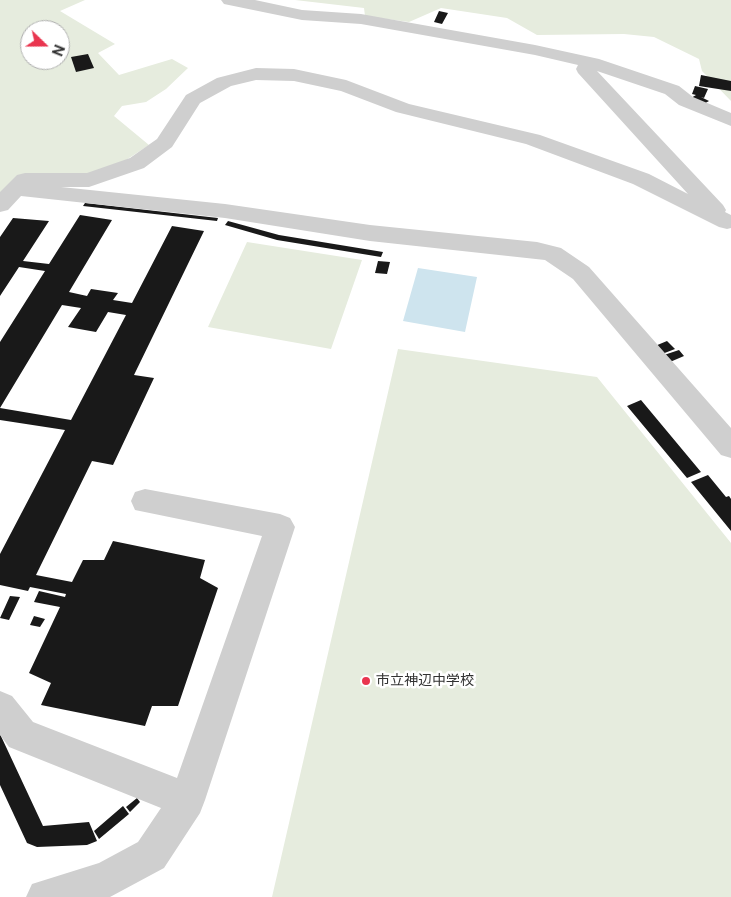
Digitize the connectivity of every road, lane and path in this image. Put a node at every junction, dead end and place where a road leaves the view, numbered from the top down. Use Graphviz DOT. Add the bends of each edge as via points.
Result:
graph roads {
  1 [pos="230,0"];
  2 [pos="592,63"];
  3 [pos="731,120"];
  4 [pos="8,197"];
  5 [pos="729,224"];
  6 [pos="731,447"];
  7 [pos="145,502"];
  8 [pos="0,708"];
  9 [pos="188,800"];
  10 [pos="45,897"];
  1 -- 2 [label="street" via="302,15 361,19 414,28"];
  2 -- 3 [label="street" via="672,90 686,101"];
  2 -- 5 [label="street" via="585,69"];
  4 -- 5 [label="street" via="25,180 89,180 137,163 165,143 193,99 224,82 256,74 294,75 346,86 402,108 533,139 640,179"];
  4 -- 6 [label="street" via="225,212 553,254 581,273"];
  7 -- 9 [label="street" via="280,527"];
  8 -- 9 [label="street" via="21,735"];
  9 -- 10 [label="street" via="151,854 106,880"];
}
